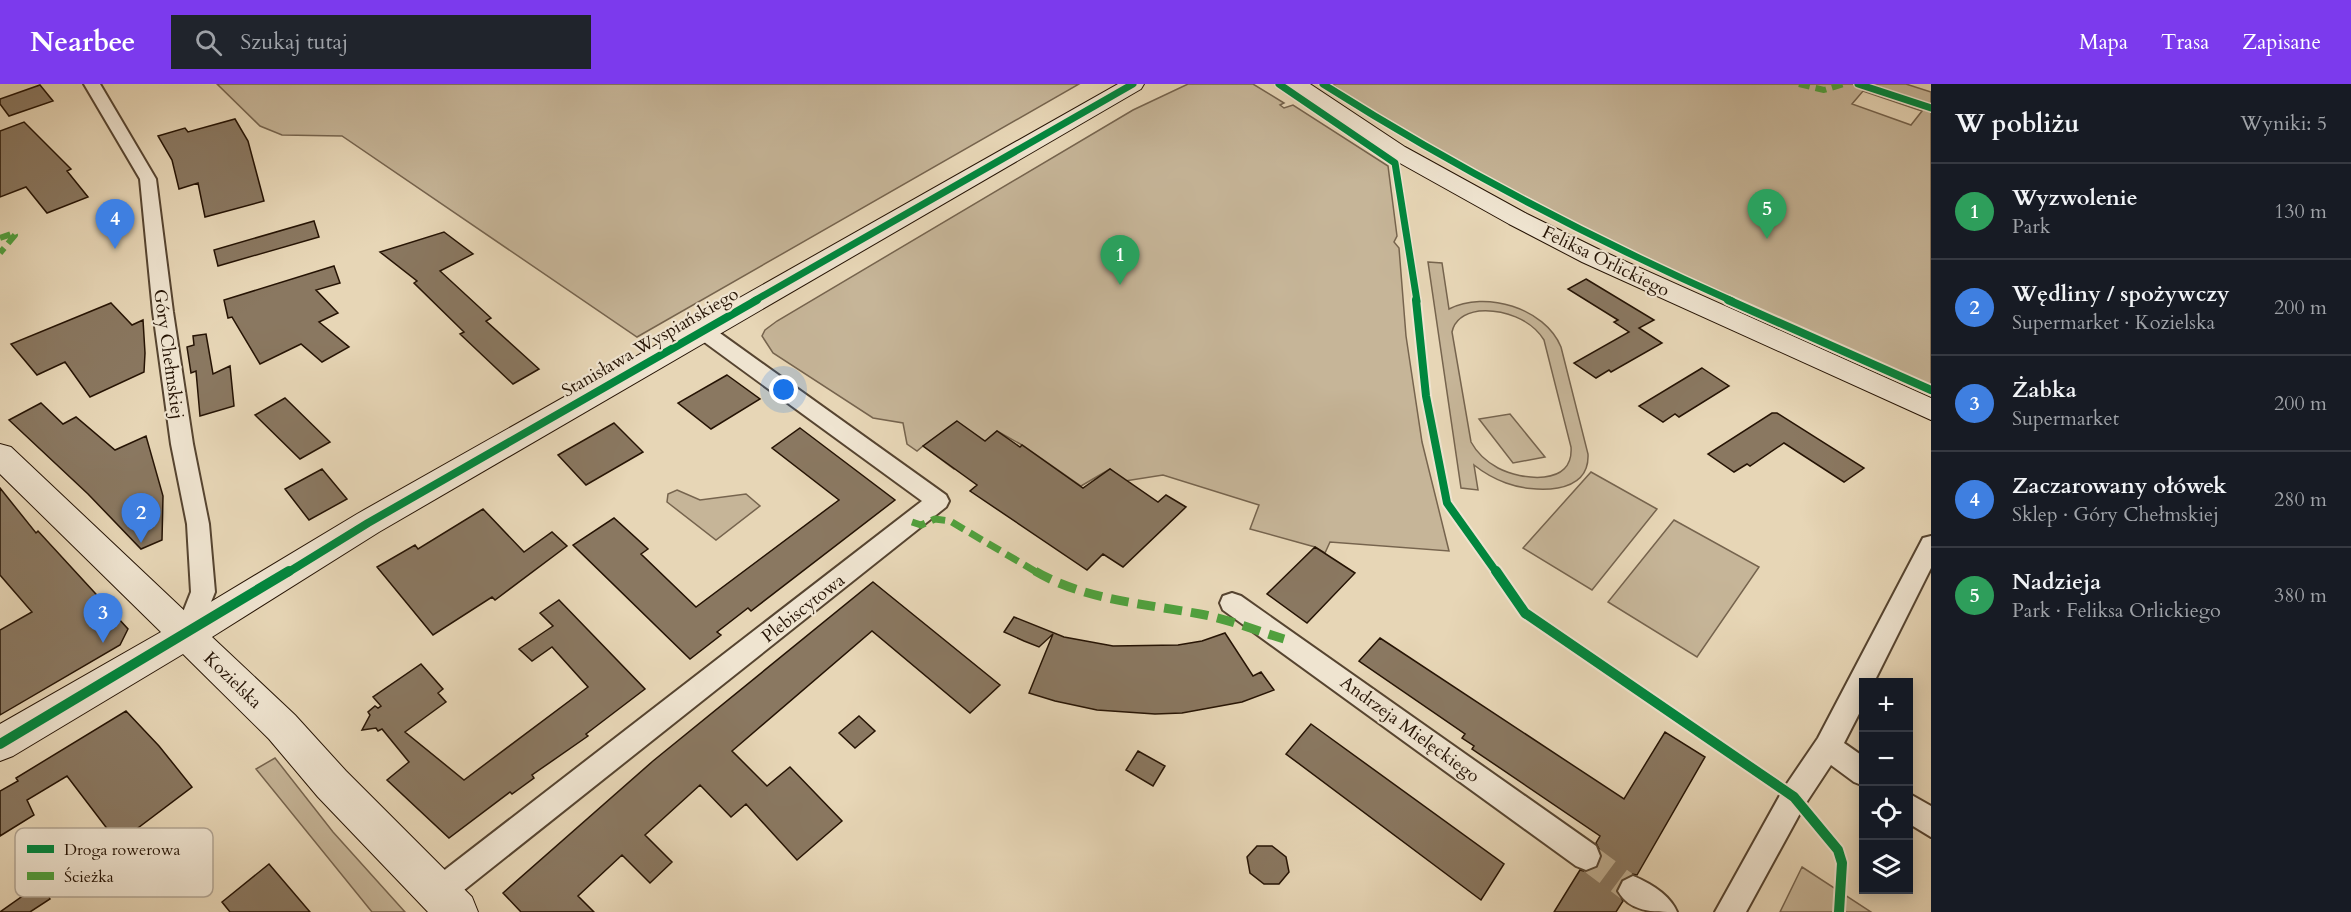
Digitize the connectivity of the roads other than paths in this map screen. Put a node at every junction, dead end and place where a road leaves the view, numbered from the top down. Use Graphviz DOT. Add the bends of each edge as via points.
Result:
graph roads {
  1 [pos="92,84"];
  2 [pos="1133,84"];
  3 [pos="1296,84"];
  4 [pos="703,331"];
  5 [pos="1931,410"];
  6 [pos="0,455"];
  7 [pos="1931,545"];
  8 [pos="1232,603"];
  9 [pos="186,635"];
  10 [pos="0,744"];
  11 [pos="1828,747"];
  12 [pos="1859,770"];
  13 [pos="1913,810"];
  14 [pos="1931,823"];
  15 [pos="1586,856"];
  16 [pos="1633,891"];
  17 [pos="448,902"];
  18 [pos="1662,912"];
  19 [pos="1730,912"];
  1 -- 9 [label="street, Góry Chełmskiej" via="147,179 180,433 198,524 203,592"];
  2 -- 4 [label="street, Stanisława Wyspiańskiego"];
  3 -- 5 [label="street, Feliksa Orlickiego" via="1397,152 1518,219"];
  4 -- 9 [label="street, Stanisława Wyspiańskiego" via="368,523"];
  4 -- 17 [label="street, Plebiscytowa" via="938,501"];
  6 -- 9 [label="street, Kozielska"];
  7 -- 11 [label="street"];
  8 -- 15 [label="street, Andrzeja Mielęckiego"];
  9 -- 10 [label="street, Stanisława Wyspiańskiego"];
  9 -- 17 [label="street, Kozielska" via="282,727"];
  11 -- 12 [label="street"];
  11 -- 19 [label="street" via="1794,797"];
  13 -- 14 [label="street"];
  16 -- 18 [label="street"];
}
